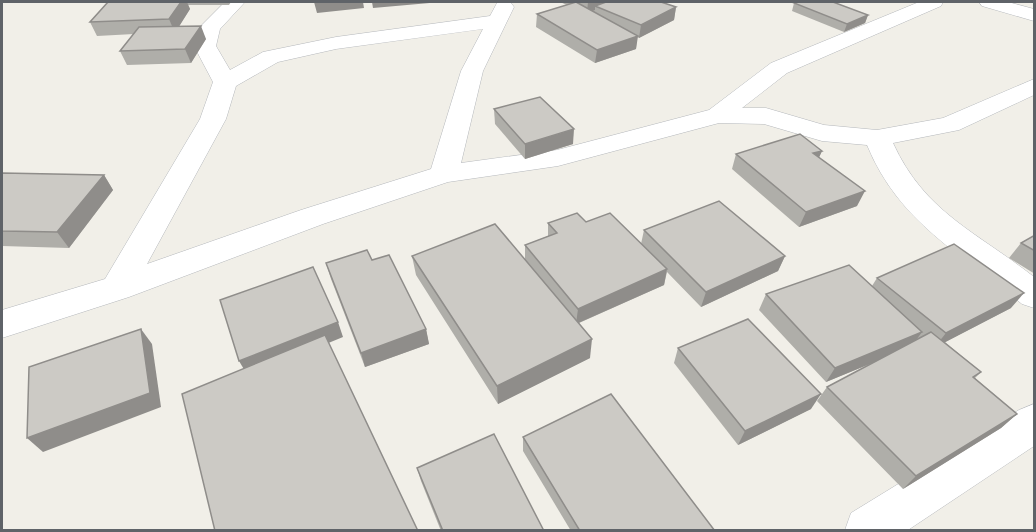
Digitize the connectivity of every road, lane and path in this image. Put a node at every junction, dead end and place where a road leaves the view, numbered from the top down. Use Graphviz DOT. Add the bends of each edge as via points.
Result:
graph roads {
  1 [pos="235,2"];
  2 [pos="934,2"];
  3 [pos="989,2"];
  4 [pos="501,11"];
  5 [pos="1035,15"];
  6 [pos="225,82"];
  7 [pos="1035,86"];
  8 [pos="718,115"];
  9 [pos="877,138"];
  10 [pos="444,174"];
  11 [pos="117,288"];
  12 [pos="1035,295"];
  13 [pos="2,324"];
  14 [pos="1035,423"];
  15 [pos="868,531"];
  1 -- 6 [label="street" via="210,27 205,46"];
  2 -- 8 [label="street" via="779,68"];
  3 -- 5 [label="street"];
  4 -- 6 [label="street" via="271,57"];
  4 -- 10 [label="street" via="472,70"];
  6 -- 11 [label="street" via="213,119"];
  7 -- 9 [label="street" via="950,125"];
  8 -- 9 [label="street" via="766,116 822,133"];
  8 -- 10 [label="street" via="558,158"];
  9 -- 12 [label="street" via="897,180 927,214"];
  10 -- 11 [label="street" via="302,220"];
  11 -- 13 [label="street"];
  14 -- 15 [label="street"];
}
